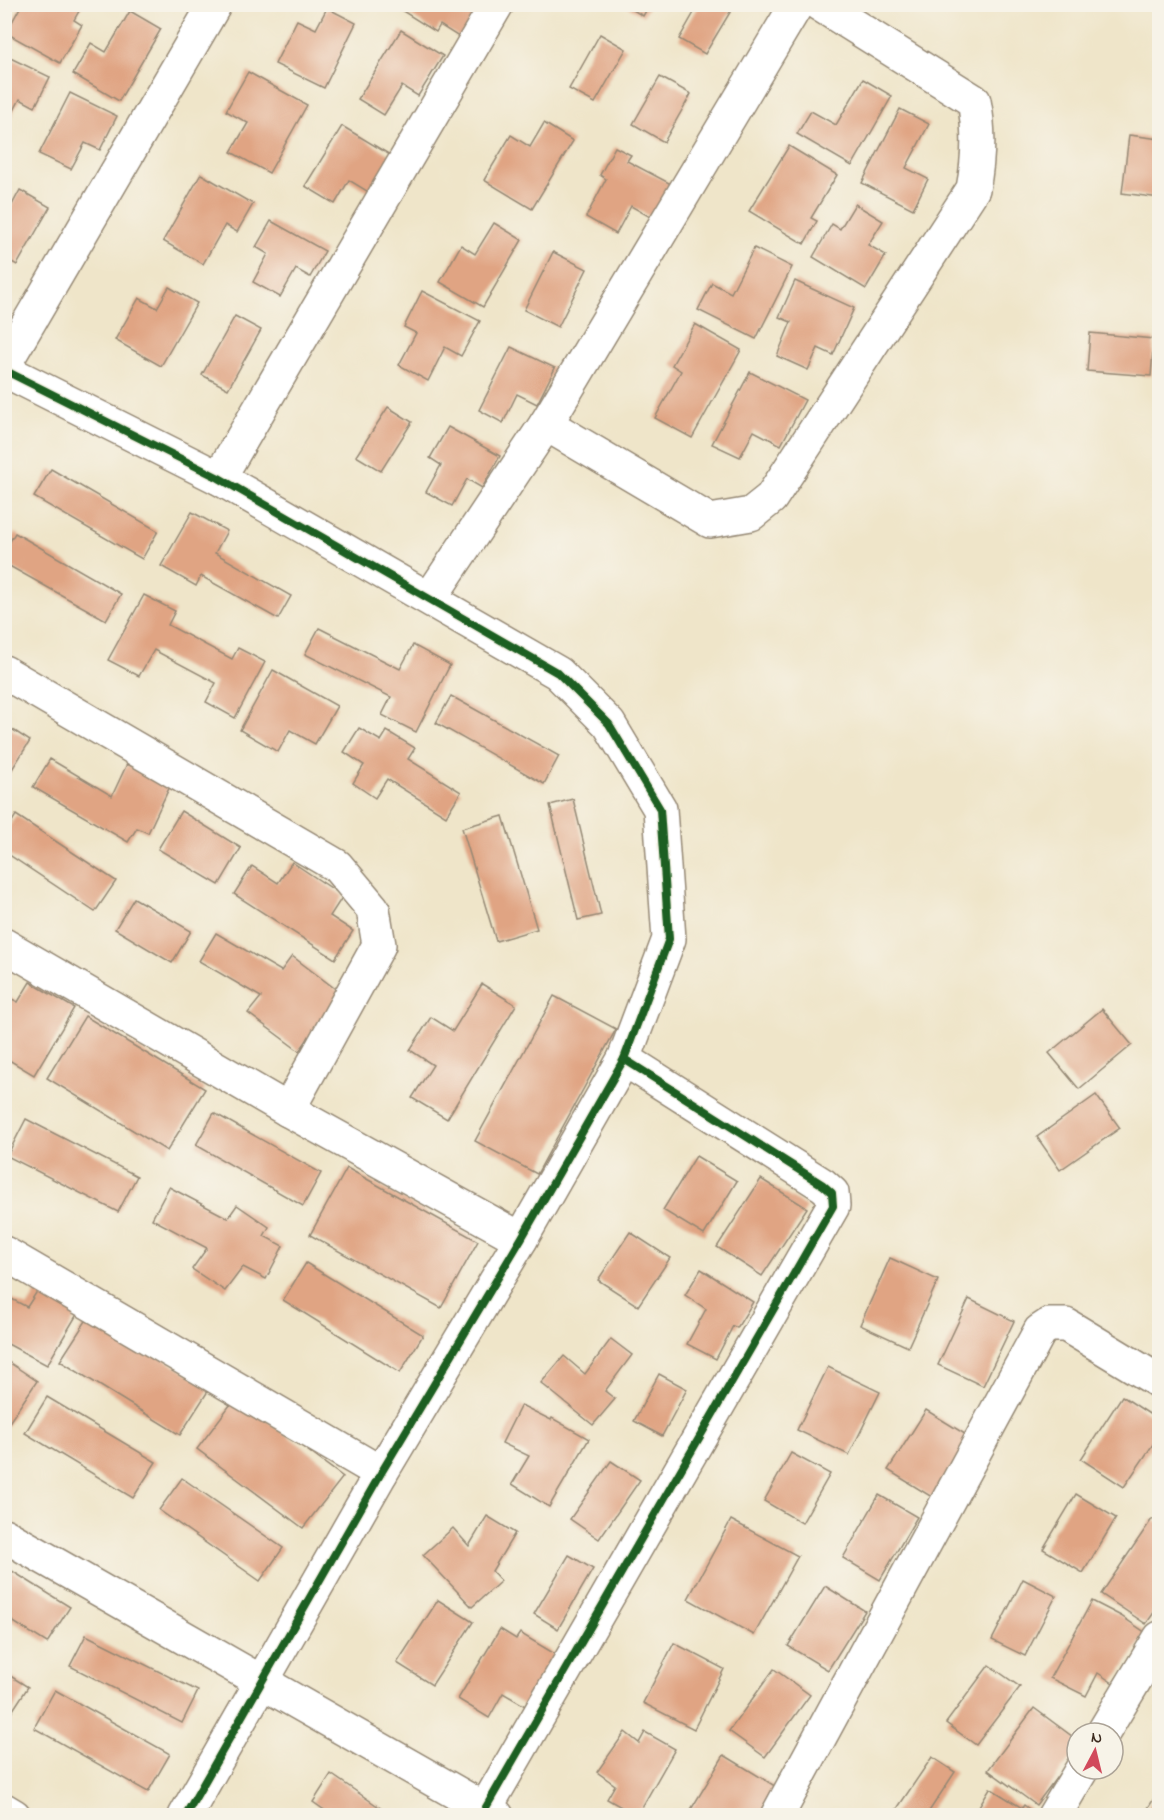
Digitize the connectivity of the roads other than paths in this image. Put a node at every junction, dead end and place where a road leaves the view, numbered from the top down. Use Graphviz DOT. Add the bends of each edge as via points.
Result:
graph roads {
  1 [pos="215,4"];
  2 [pos="497,4"];
  3 [pos="797,4"];
  4 [pos="819,4"];
  5 [pos="4,365"];
  6 [pos="4,370"];
  7 [pos="546,424"];
  8 [pos="219,478"];
  9 [pos="430,598"];
  10 [pos="4,672"];
  11 [pos="4,945"];
  12 [pos="624,1059"];
  13 [pos="288,1110"];
  14 [pos="521,1239"];
  15 [pos="4,1253"];
  16 [pos="1160,1382"];
  17 [pos="381,1473"];
  18 [pos="4,1535"];
  19 [pos="1160,1638"];
  20 [pos="262,1683"];
  21 [pos="1110,1721"];
  22 [pos="1075,1781"];
  23 [pos="4,1810"];
  24 [pos="491,1812"];
  25 [pos="14,1815"];
  26 [pos="185,1815"];
  27 [pos="777,1815"];
  28 [pos="1054,1815"];
  1 -- 5 [label="street"];
  2 -- 8 [label="street"];
  3 -- 7 [label="street"];
  4 -- 7 [label="street" via="974,100 979,148 973,189 771,498 751,514 710,521"];
  6 -- 8 [label="street"];
  7 -- 9 [label="street"];
  8 -- 9 [label="street"];
  9 -- 12 [label="street" via="558,672 609,724 660,809 669,939"];
  10 -- 13 [label="street" via="337,866 373,909 379,945"];
  11 -- 13 [label="street"];
  12 -- 14 [label="street"];
  12 -- 24 [label="street" via="823,1185 832,1193 832,1206"];
  13 -- 14 [label="street"];
  14 -- 17 [label="street"];
  15 -- 17 [label="street"];
  16 -- 27 [label="street" via="1066,1325 1049,1325 1040,1331"];
  17 -- 20 [label="street"];
  18 -- 20 [label="street"];
  19 -- 21 [label="street"];
  20 -- 24 [label="street"];
  20 -- 26 [label="street"];
  22 -- 28 [label="street"];
  23 -- 25 [label="street"];
}
